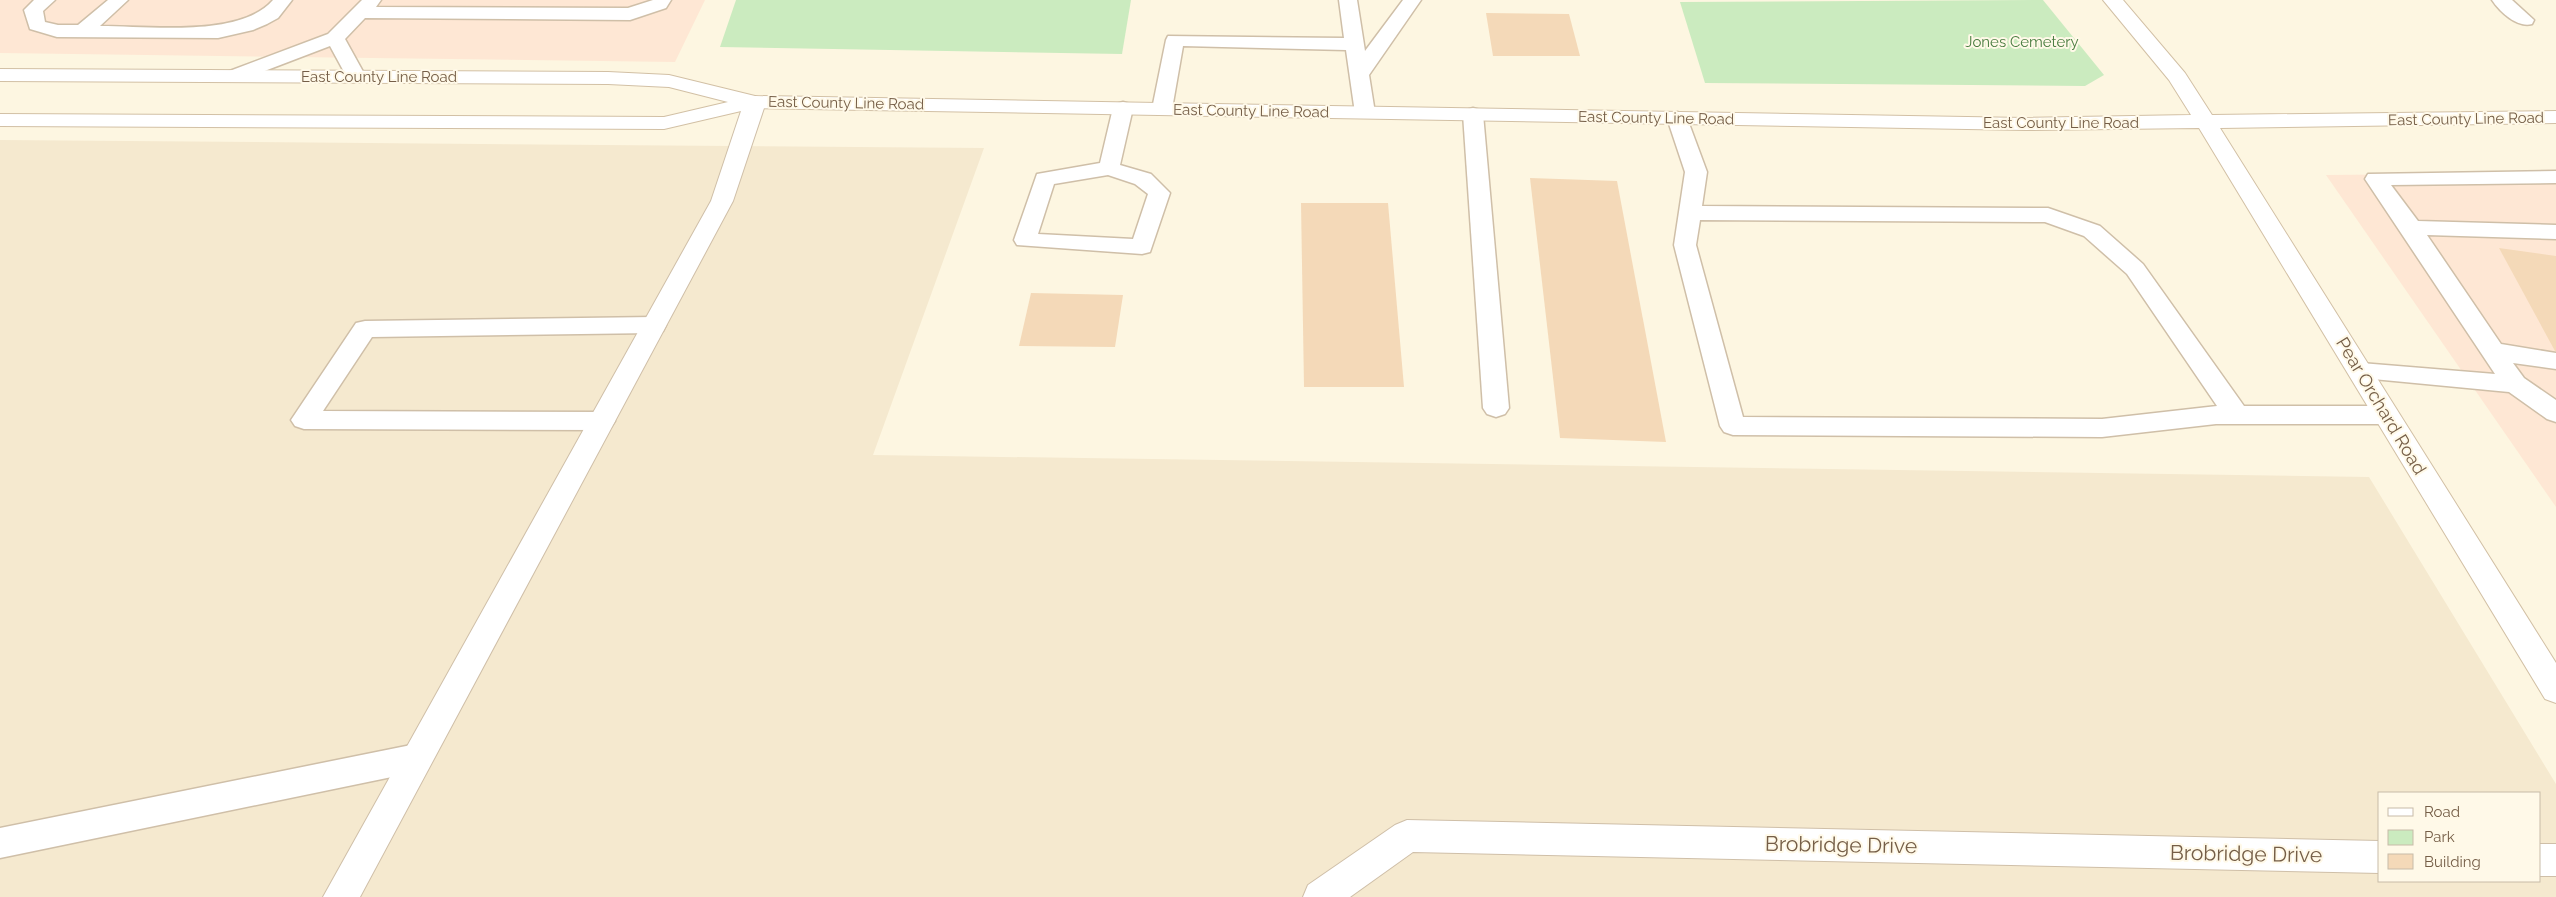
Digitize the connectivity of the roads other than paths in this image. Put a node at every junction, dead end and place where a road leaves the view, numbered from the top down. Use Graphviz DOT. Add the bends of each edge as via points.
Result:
graph roads {
  1 [pos="46,0"];
  2 [pos="119,0"];
  3 [pos="283,0"];
  4 [pos="1348,0"];
  5 [pos="1412,0"];
  6 [pos="2113,0"];
  7 [pos="2501,0"];
  8 [pos="661,2"];
  9 [pos="367,6"];
  10 [pos="2525,20"];
  11 [pos="83,31"];
  12 [pos="335,38"];
  13 [pos="1355,44"];
  14 [pos="6,73"];
  15 [pos="234,76"];
  16 [pos="1359,76"];
  17 [pos="356,77"];
  18 [pos="755,102"];
  19 [pos="1123,108"];
  20 [pos="1162,109"];
  21 [pos="1365,112"];
  22 [pos="1474,114"];
  23 [pos="2556,117"];
  24 [pos="1677,118"];
  25 [pos="0,120"];
  26 [pos="2206,122"];
  27 [pos="1109,168"];
  28 [pos="2524,177"];
  29 [pos="2556,177"];
  30 [pos="2540,192"];
  31 [pos="1690,213"];
  32 [pos="2411,228"];
  33 [pos="2556,232"];
  34 [pos="654,325"];
  35 [pos="2493,351"];
  36 [pos="2556,361"];
  37 [pos="2361,371"];
  38 [pos="2515,384"];
  39 [pos="1496,408"];
  40 [pos="2556,413"];
  41 [pos="2237,415"];
  42 [pos="2386,415"];
  43 [pos="602,421"];
  44 [pos="2556,690"];
  45 [pos="416,758"];
  46 [pos="0,843"];
  47 [pos="2378,857"];
  48 [pos="2541,860"];
  49 [pos="2556,860"];
  50 [pos="341,897"];
  51 [pos="1321,897"];
  1 -- 11 [label="lane" via="33,10 37,25 57,31"];
  2 -- 11 [label="lane"];
  3 -- 11 [label="lane" via="271,14 260,20 218,32"];
  4 -- 13 [label="lane"];
  5 -- 16 [label="lane"];
  6 -- 26 [label="main road, Pear Orchard Road" via="2178,77"];
  7 -- 10 [label="lane"];
  8 -- 9 [label="lane" via="630,14"];
  9 -- 12 [label="lane"];
  12 -- 15 [label="lane"];
  12 -- 17 [label="lane"];
  13 -- 16 [label="lane"];
  13 -- 20 [label="lane" via="1175,40"];
  14 -- 15 [label="main road, East County Line Road"];
  15 -- 17 [label="main road, East County Line Road"];
  16 -- 21 [label="lane"];
  17 -- 18 [label="main road, East County Line Road" via="669,81"];
  18 -- 19 [label="main road, East County Line Road"];
  18 -- 25 [label="main road, East County Line Road" via="664,123"];
  18 -- 34 [label="main road" via="722,201"];
  19 -- 20 [label="main road, East County Line Road"];
  19 -- 27 [label="lane"];
  20 -- 21 [label="main road, East County Line Road"];
  21 -- 22 [label="main road, East County Line Road"];
  22 -- 24 [label="main road, East County Line Road"];
  22 -- 39 [label="lane"];
  23 -- 26 [label="main road, East County Line Road"];
  24 -- 26 [label="main road, East County Line Road" via="2025,124"];
  24 -- 31 [label="lane" via="1696,172"];
  26 -- 37 [label="main road, Pear Orchard Road"];
  27 -- 27 [label="lane" via="1045,179 1025,240 1142,246 1159,193 1143,179"];
  28 -- 29 [label="lane"];
  28 -- 30 [label="lane"];
  28 -- 32 [label="lane" via="2485,184 2376,179"];
  31 -- 41 [label="lane" via="2048,215 2092,231 2135,269"];
  31 -- 41 [label="lane" via="1685,245 1733,426 2102,428"];
  32 -- 33 [label="lane" via="2525,225"];
  32 -- 35 [label="lane"];
  34 -- 43 [label="main road"];
  34 -- 43 [label="lane" via="365,329 304,420"];
  35 -- 36 [label="lane"];
  35 -- 38 [label="lane"];
  37 -- 38 [label="lane"];
  37 -- 42 [label="main road, Pear Orchard Road"];
  38 -- 40 [label="lane"];
  41 -- 42 [label="lane"];
  42 -- 44 [label="main road, Pear Orchard Road"];
  43 -- 45 [label="main road"];
  45 -- 46 [label="lane"];
  45 -- 50 [label="main road"];
  47 -- 51 [label="main road, Brobridge Drive" via="1407,836"];
  48 -- 49 [label="main road"];
}
